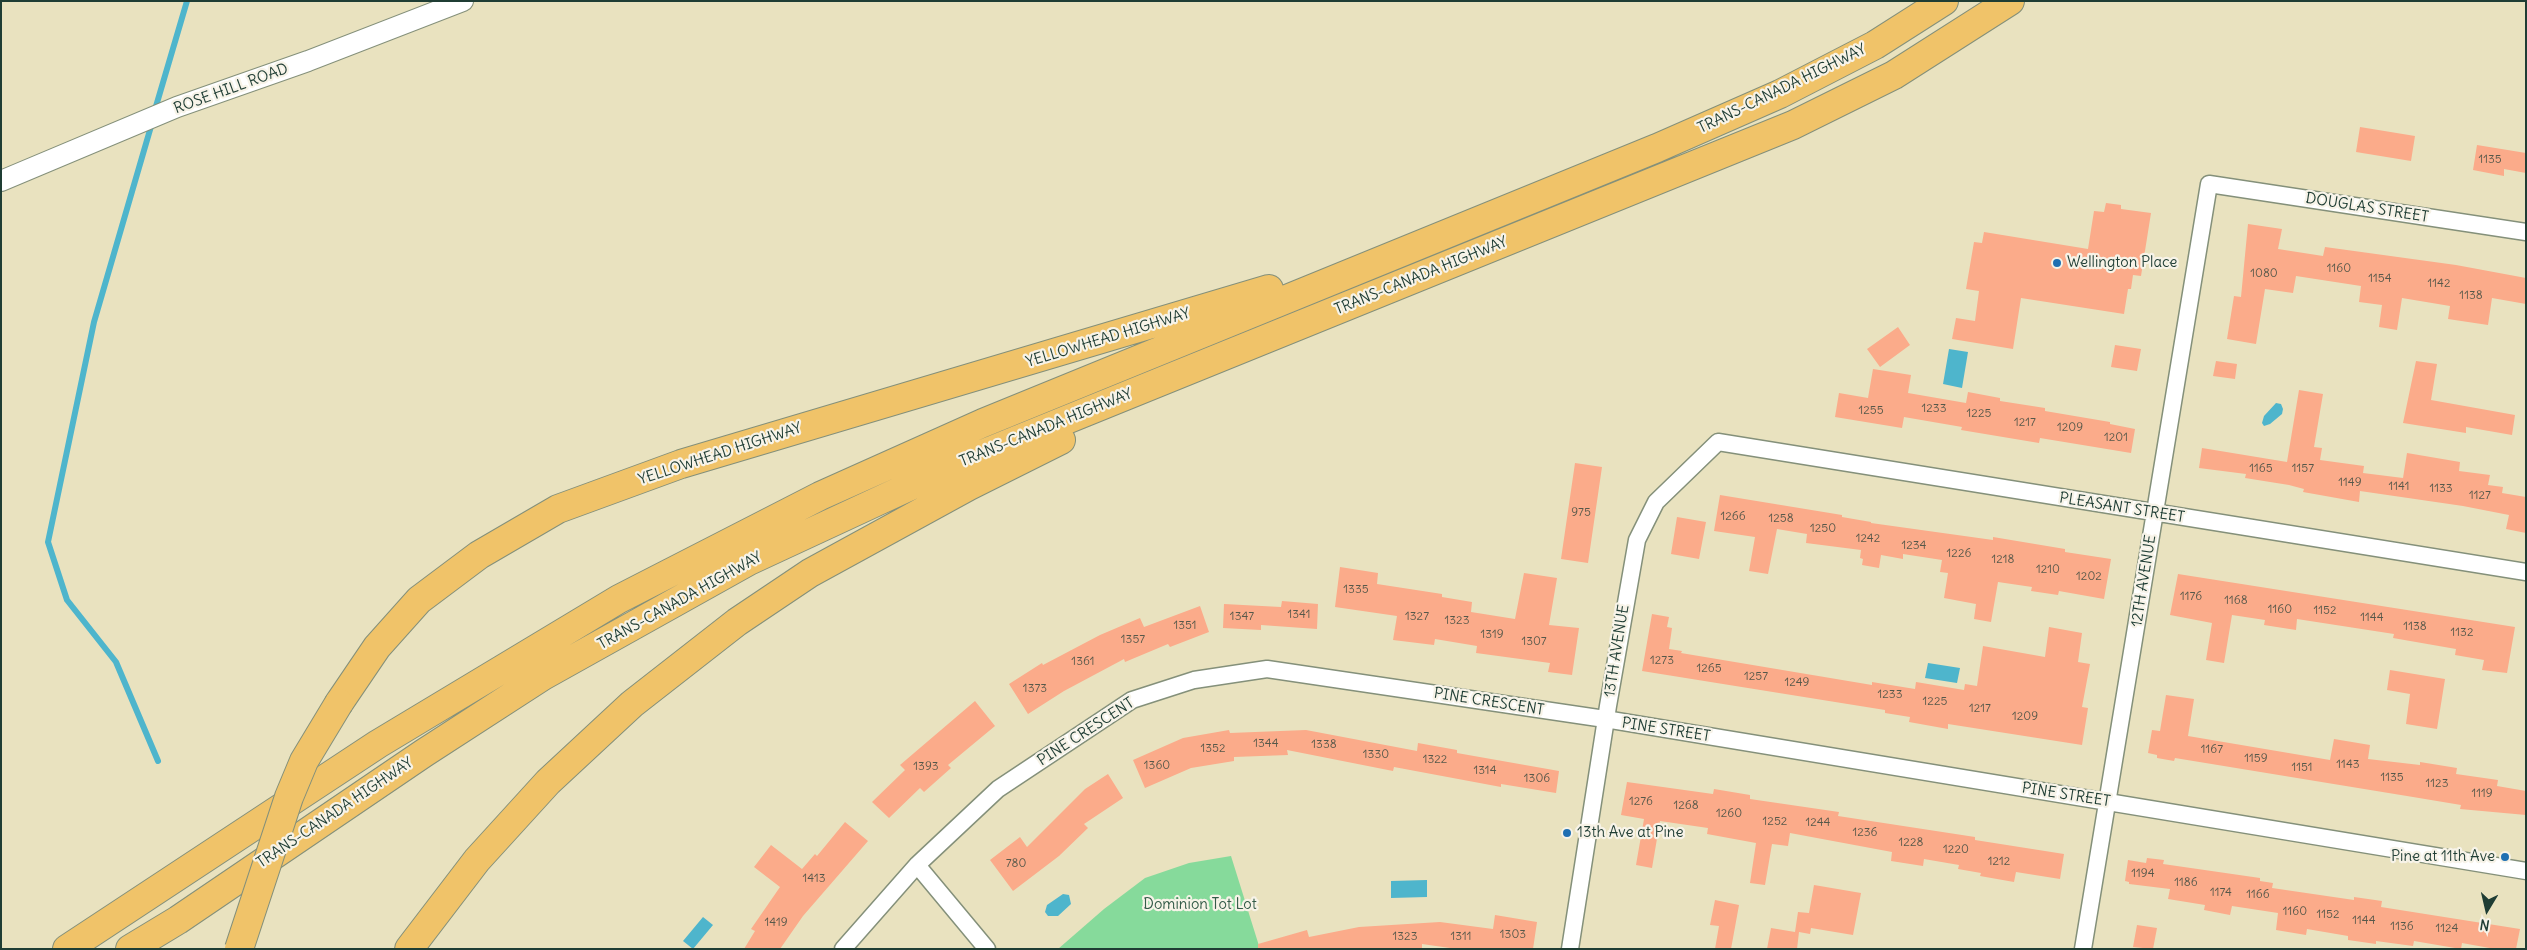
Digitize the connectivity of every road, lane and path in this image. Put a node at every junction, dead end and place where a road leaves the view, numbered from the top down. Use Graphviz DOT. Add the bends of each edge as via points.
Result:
graph roads {
  1 [pos="463,1"];
  2 [pos="1944,1"];
  3 [pos="2010,1"];
  4 [pos="1,181"];
  5 [pos="2209,184"];
  6 [pos="2526,232"];
  7 [pos="1424,243"];
  8 [pos="1257,343"];
  9 [pos="1718,442"];
  10 [pos="2154,513"];
  11 [pos="2526,572"];
  12 [pos="1605,720"];
  13 [pos="2107,802"];
  14 [pos="917,865"];
  15 [pos="2526,871"];
  16 [pos="67,949"];
  17 [pos="130,949"];
  18 [pos="239,949"];
  19 [pos="409,949"];
  20 [pos="842,949"];
  21 [pos="987,949"];
  22 [pos="1570,949"];
  23 [pos="2083,949"];
  1 -- 4 [label="street, ROSE HILL ROAD" via="308,62 177,107"];
  2 -- 7 [label="highway, TRANS-CANADA HIGHWAY" via="1875,45 1780,94"];
  3 -- 8 [label="highway, TRANS-CANADA HIGHWAY" via="1894,75 1793,125"];
  5 -- 6 [label="street, DOUGLAS STREET"];
  5 -- 10 [label="street, 12TH AVENUE"];
  7 -- 16 [label="highway, TRANS-CANADA HIGHWAY" via="983,423 820,496 628,595 378,744"];
  7 -- 18 [label="highway, YELLOWHEAD HIGHWAY, bridge" via="681,464 558,509 479,554 419,600 377,647 339,703 304,761 288,797"];
  8 -- 17 [label="highway, TRANS-CANADA HIGHWAY" via="960,463 749,561 543,676"];
  8 -- 19 [label="highway" via="969,486 810,573 737,622 632,704 548,782 477,860"];
  9 -- 10 [label="street, PLEASANT STREET"];
  9 -- 12 [label="street, 13TH AVENUE" via="1656,502 1637,540"];
  10 -- 11 [label="street, PLEASANT STREET"];
  10 -- 13 [label="street, 12TH AVENUE"];
  12 -- 13 [label="street, PINE STREET"];
  12 -- 14 [label="street, PINE CRESCENT" via="1267,669 1194,680 1132,700 998,789"];
  12 -- 22 [label="street, 13TH AVENUE"];
  13 -- 15 [label="street, PINE STREET"];
  13 -- 23 [label="street, 12TH AVENUE"];
  14 -- 20 [label="street, PINE CRESCENT"];
  14 -- 21 [label="street"];
}
